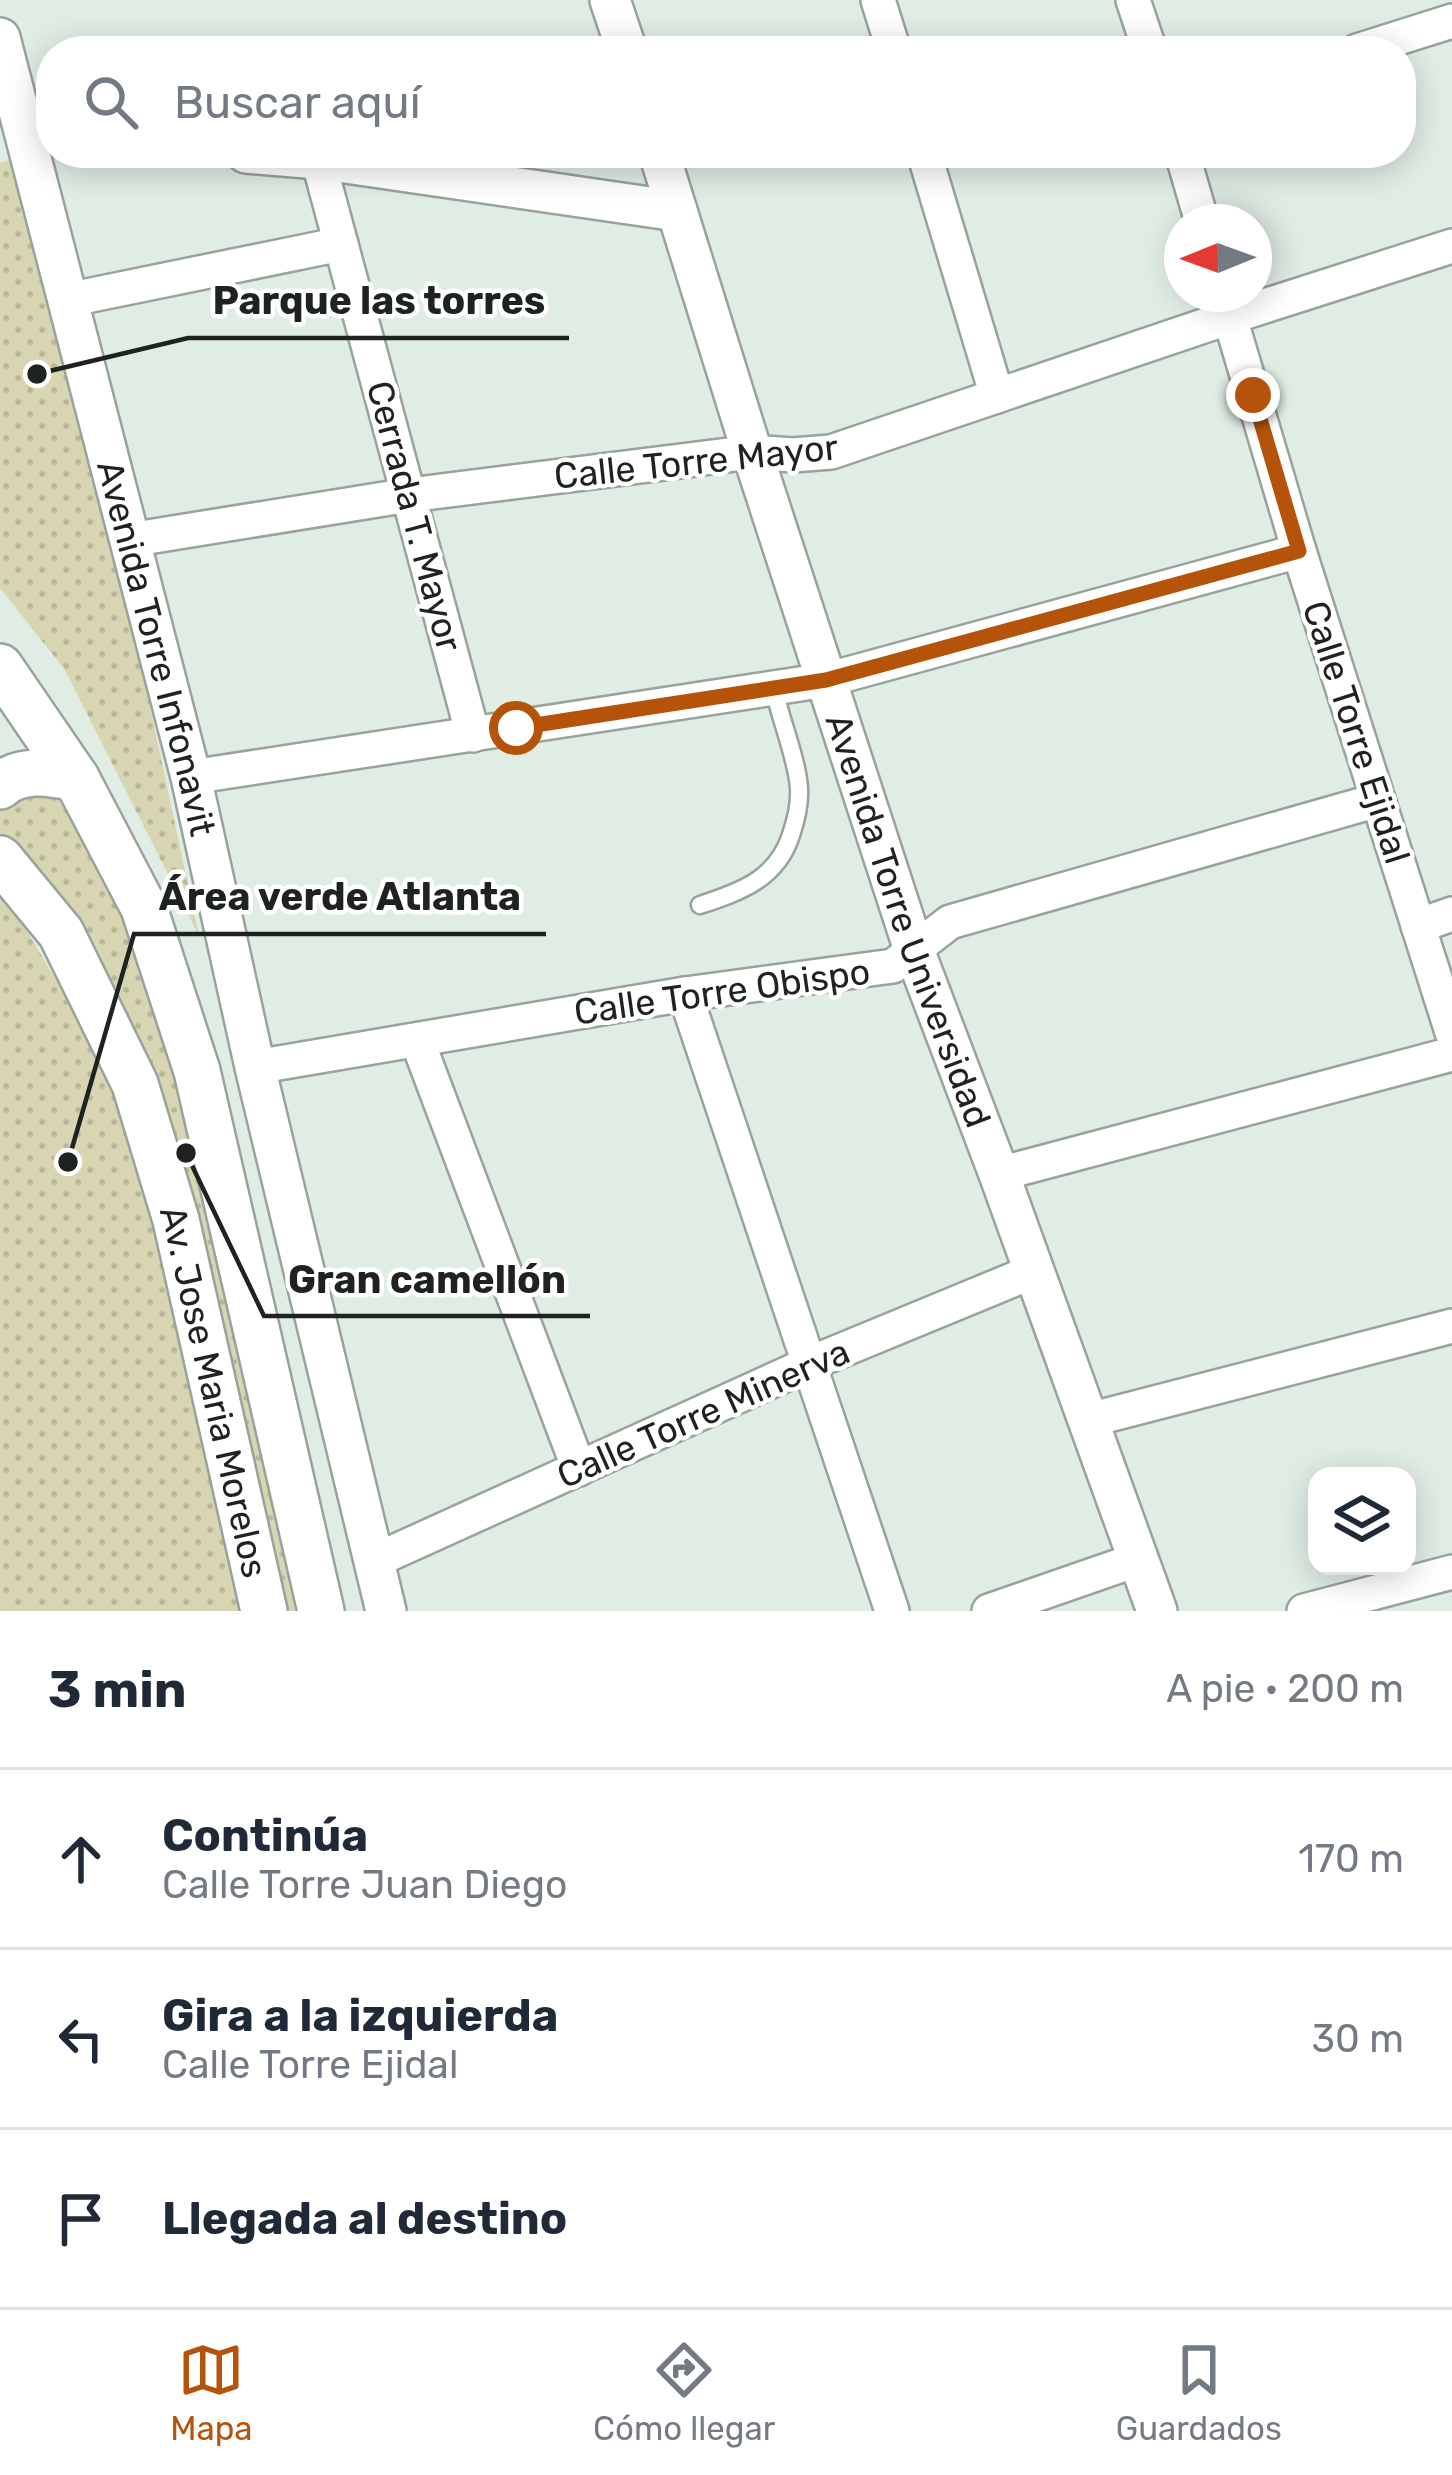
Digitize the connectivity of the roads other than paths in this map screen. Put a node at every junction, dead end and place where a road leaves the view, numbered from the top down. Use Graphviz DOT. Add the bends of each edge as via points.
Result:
graph roads {
  1 [pos="610,0"];
  2 [pos="878,0"];
  3 [pos="1133,0"];
  4 [pos="1452,21"];
  5 [pos="622,36"];
  6 [pos="889,36"];
  7 [pos="1145,36"];
  8 [pos="1404,36"];
  9 [pos="0,38"];
  10 [pos="26,138"];
  11 [pos="320,168"];
  12 [pos="380,168"];
  13 [pos="664,168"];
  14 [pos="928,168"];
  15 [pos="1186,168"];
  16 [pos="1197,204"];
  17 [pos="677,211"];
  18 [pos="341,244"];
  19 [pos="1452,245"];
  20 [pos="1272,293"];
  21 [pos="67,300"];
  22 [pos="1209,312"];
  23 [pos="1228,312"];
  24 [pos="997,397"];
  25 [pos="752,452"];
  26 [pos="409,495"];
  27 [pos="129,539"];
  28 [pos="1299,551"];
  29 [pos="0,668"];
  30 [pos="826,680"];
  31 [pos="774,689"];
  32 [pos="473,735"];
  33 [pos="190,777"];
  34 [pos="76,778"];
  35 [pos="0,786"];
  36 [pos="1378,800"];
  37 [pos="0,859"];
  38 [pos="700,905"];
  39 [pos="1452,914"];
  40 [pos="1418,926"];
  41 [pos="914,950"];
  42 [pos="685,994"];
  43 [pos="1452,1032"];
  44 [pos="417,1040"];
  45 [pos="1452,1054"];
  46 [pos="255,1066"];
  47 [pos="999,1174"];
  48 [pos="1034,1271"];
  49 [pos="1452,1326"];
  50 [pos="811,1363"];
  51 [pos="1089,1420"];
  52 [pos="579,1469"];
  53 [pos="1139,1558"];
  54 [pos="374,1561"];
  55 [pos="1452,1572"];
  56 [pos="264,1611"];
  57 [pos="321,1611"];
  58 [pos="386,1611"];
  59 [pos="892,1611"];
  60 [pos="989,1611"];
  61 [pos="1157,1611"];
  62 [pos="1304,1611"];
  1 -- 5 [label="street"];
  2 -- 6 [label="street"];
  3 -- 7 [label="street"];
  4 -- 8 [label="street"];
  9 -- 10 [label="street, Avenida Torre Infonavit"];
  10 -- 21 [label="street, Avenida Torre Infonavit"];
  11 -- 18 [label="street, Cerrada T. Mayor"];
  12 -- 17 [label="street"];
  13 -- 17 [label="street, Avenida Torre Universidad"];
  14 -- 24 [label="street"];
  15 -- 16 [label="street"];
  17 -- 25 [label="street, Avenida Torre Universidad"];
  18 -- 21 [label="street"];
  18 -- 26 [label="street, Cerrada T. Mayor"];
  19 -- 20 [label="street, Calle Torre Mayor"];
  21 -- 27 [label="street, Avenida Torre Infonavit"];
  22 -- 24 [label="street, Calle Torre Mayor"];
  23 -- 28 [label="street, Calle Torre Ejidal"];
  24 -- 25 [label="street, Calle Torre Mayor" via="831,452"];
  25 -- 26 [label="street, Calle Torre Mayor"];
  25 -- 30 [label="street, Avenida Torre Universidad"];
  26 -- 27 [label="street, Calle Torre Mayor"];
  26 -- 32 [label="street, Cerrada T. Mayor"];
  27 -- 33 [label="street, Avenida Torre Infonavit"];
  28 -- 30 [label="street"];
  28 -- 36 [label="street, Calle Torre Ejidal"];
  29 -- 34 [label="main road, Av. Jose Maria Morelos"];
  30 -- 31 [label="street"];
  30 -- 41 [label="street, Avenida Torre Universidad"];
  31 -- 32 [label="street"];
  31 -- 38 [label="lane" via="800,787 787,849 766,877"];
  32 -- 33 [label="street"];
  33 -- 46 [label="street, Avenida Torre Infonavit"];
  34 -- 35 [label="main road" via="44,772"];
  34 -- 57 [label="main road, Av. Jose Maria Morelos" via="144,908 197,1071"];
  36 -- 40 [label="street, Calle Torre Ejidal"];
  36 -- 41 [label="street, Calle Torre Obispo" via="950,922"];
  37 -- 56 [label="main road, Av. Jose Maria Morelos" via="61,933 135,1084 176,1220"];
  39 -- 40 [label="street"];
  40 -- 43 [label="street, Calle Torre Ejidal"];
  41 -- 42 [label="street, Calle Torre Obispo" via="893,966"];
  41 -- 47 [label="street, Avenida Torre Universidad"];
  42 -- 44 [label="street, Calle Torre Obispo"];
  42 -- 50 [label="street"];
  44 -- 46 [label="street, Calle Torre Obispo"];
  44 -- 52 [label="street"];
  45 -- 47 [label="street"];
  46 -- 54 [label="street, Avenida Torre Infonavit"];
  47 -- 48 [label="street, Avenida Torre Universidad"];
  48 -- 50 [label="street, Calle Torre Minerva"];
  48 -- 51 [label="street, Avenida Torre Universidad"];
  49 -- 51 [label="street"];
  50 -- 52 [label="street, Calle Torre Minerva"];
  50 -- 59 [label="street"];
  51 -- 53 [label="street, Avenida Torre Universidad"];
  52 -- 54 [label="street, Calle Torre Minerva"];
  53 -- 60 [label="street"];
  53 -- 61 [label="street, Avenida Torre Universidad"];
  54 -- 58 [label="street, Avenida Torre Infonavit"];
  55 -- 62 [label="street"];
}
